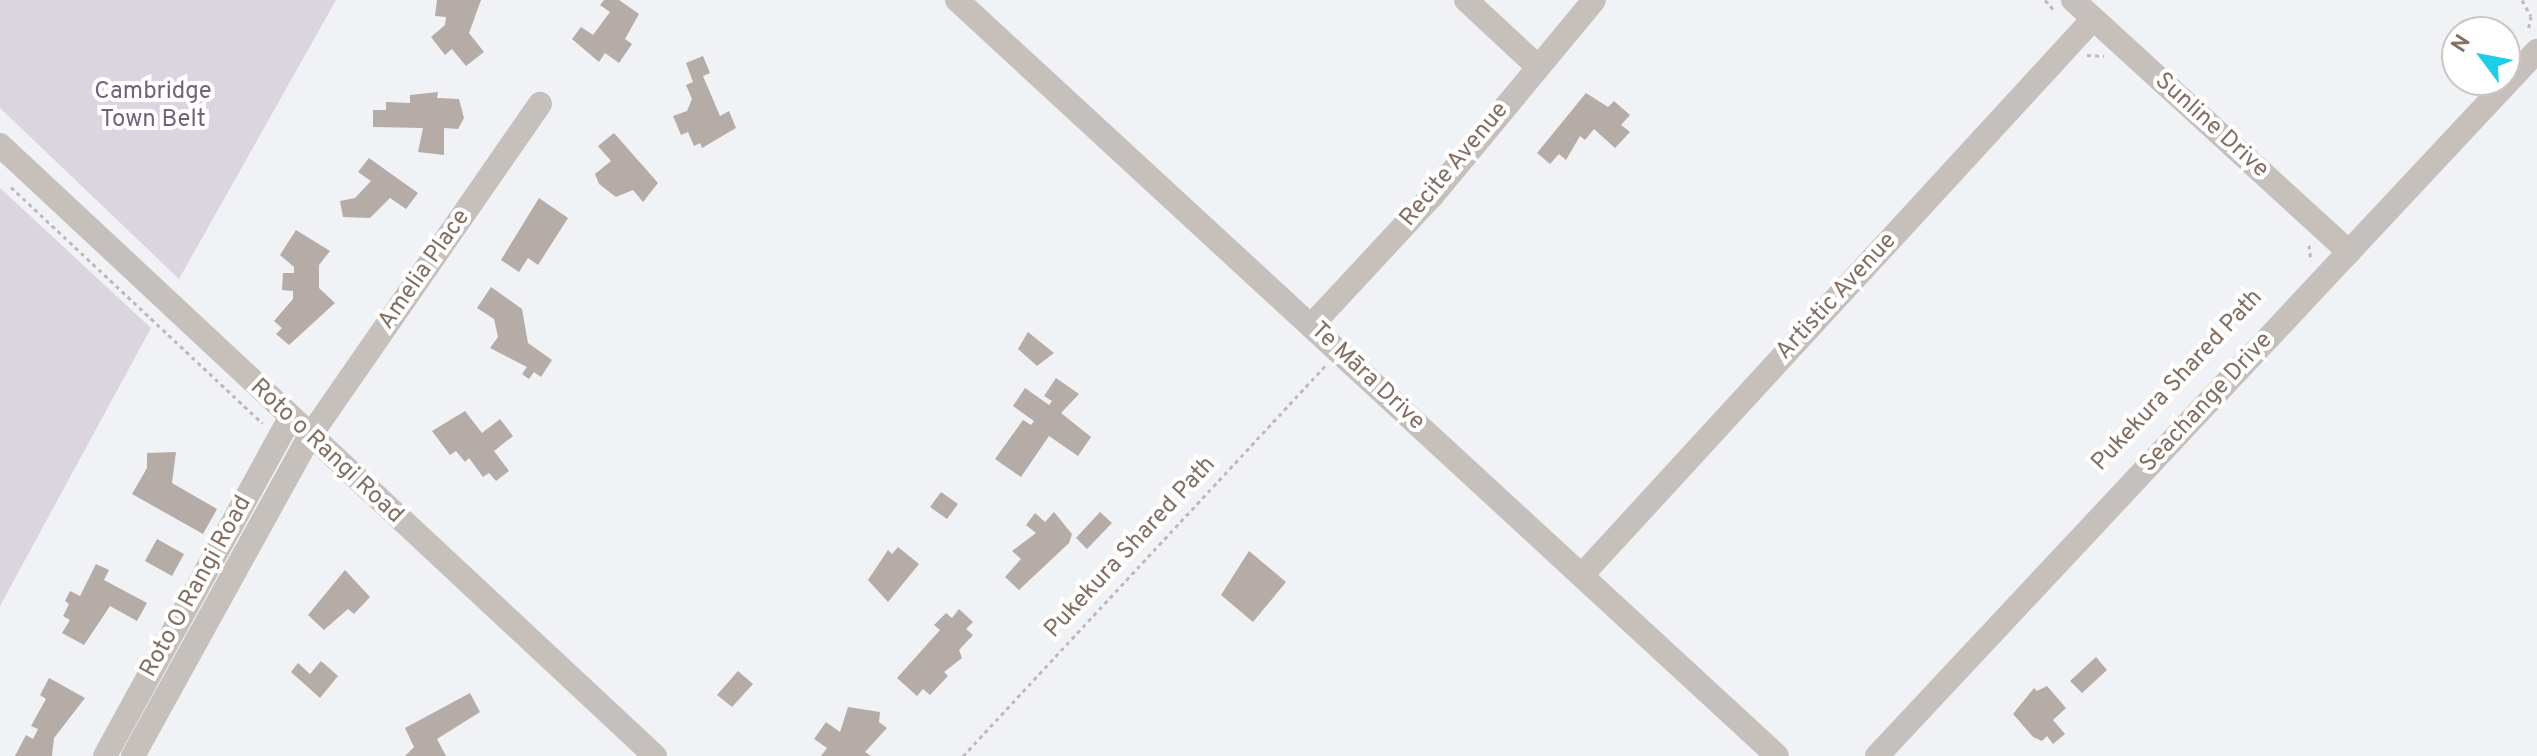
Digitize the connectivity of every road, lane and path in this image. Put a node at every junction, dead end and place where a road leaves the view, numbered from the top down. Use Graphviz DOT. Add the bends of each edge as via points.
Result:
graph roads {
  1 [pos="957,0"];
  2 [pos="1466,0"];
  3 [pos="1594,0"];
  4 [pos="2045,0"];
  5 [pos="2522,0"];
  6 [pos="2065,9"];
  7 [pos="2531,18"];
  8 [pos="2093,19"];
  9 [pos="2537,23"];
  10 [pos="2530,45"];
  11 [pos="2082,57"];
  12 [pos="2112,61"];
  13 [pos="1536,65"];
  14 [pos="540,104"];
  15 [pos="0,145"];
  16 [pos="0,176"];
  17 [pos="2305,238"];
  18 [pos="2349,252"];
  19 [pos="2309,267"];
  20 [pos="1311,326"];
  21 [pos="1326,365"];
  22 [pos="290,418"];
  23 [pos="262,424"];
  24 [pos="310,436"];
  25 [pos="1582,575"];
  26 [pos="105,756"];
  27 [pos="133,756"];
  28 [pos="655,756"];
  29 [pos="963,756"];
  30 [pos="1777,756"];
  31 [pos="1877,756"];
  1 -- 20 [label="street, Te Māra Drive"];
  2 -- 13 [label="street"];
  3 -- 13 [label="street, Recite Avenue"];
  4 -- 6 [label="path"];
  5 -- 7 [label="path"];
  6 -- 8 [label="street, Sunline Drive"];
  7 -- 9 [label="path"];
  7 -- 10 [label="path"];
  8 -- 18 [label="street, Sunline Drive"];
  8 -- 25 [label="street, Artistic Avenue"];
  10 -- 18 [label="street, Seachange Drive"];
  11 -- 12 [label="path"];
  13 -- 20 [label="street, Recite Avenue" via="1432,196"];
  14 -- 24 [label="street, Amelia Place"];
  15 -- 22 [label="street, Roto o Rangi Road"];
  16 -- 23 [label="path"];
  17 -- 19 [label="path" via="2311,251"];
  18 -- 31 [label="street, Seachange Drive"];
  20 -- 25 [label="street, Te Māra Drive"];
  21 -- 29 [label="path, Pukekura Shared Path"];
  22 -- 24 [label="street, Roto o Rangi Road"];
  22 -- 26 [label="street, Roto O Rangi Road"];
  24 -- 27 [label="street, Amelia Place"];
  24 -- 28 [label="street, Roto o Rangi Road"];
  25 -- 30 [label="street, Te Māra Drive"];
}
